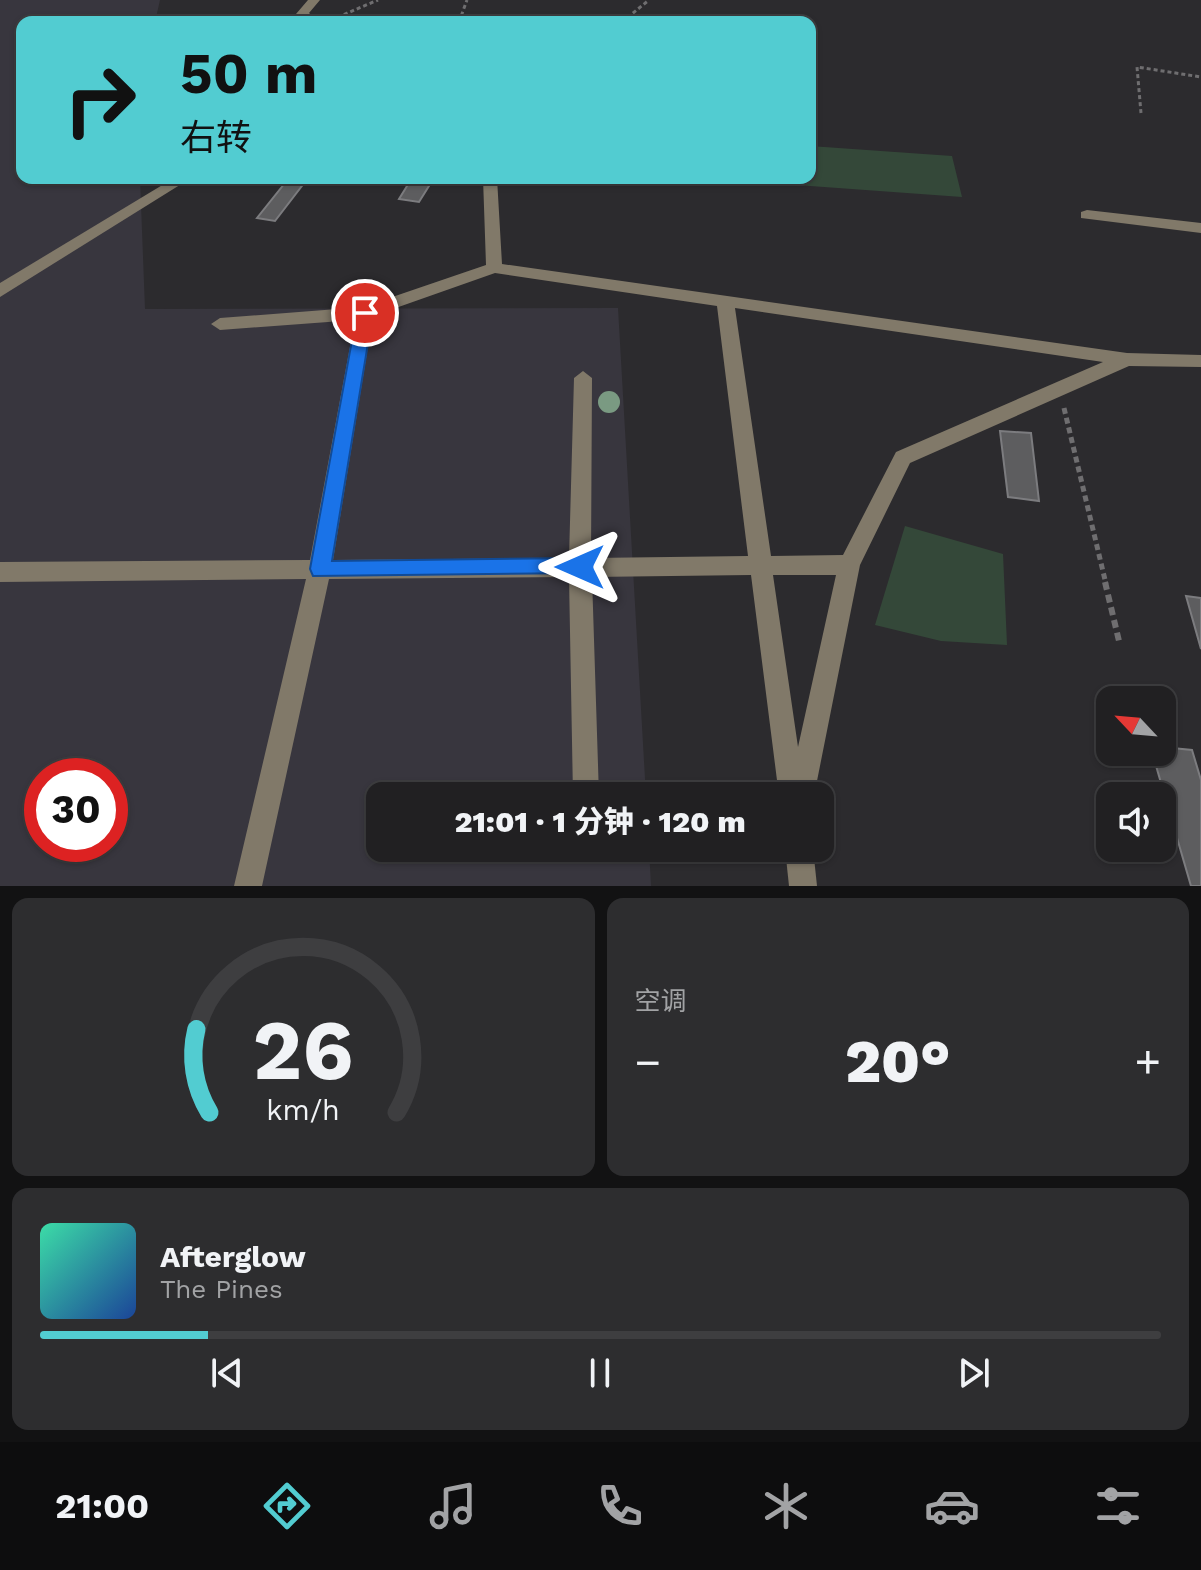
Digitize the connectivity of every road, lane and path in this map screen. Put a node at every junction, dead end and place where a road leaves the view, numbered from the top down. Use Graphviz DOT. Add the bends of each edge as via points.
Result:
graph roads {
  1 [pos="314,0"];
  2 [pos="378,0"];
  3 [pos="649,0"];
  4 [pos="305,16"];
  5 [pos="341,16"];
  6 [pos="629,16"];
  7 [pos="1201,77"];
  8 [pos="1141,113"];
  9 [pos="174,184"];
  10 [pos="490,184"];
  11 [pos="1087,215"];
  12 [pos="1201,228"];
  13 [pos="494,268"];
  14 [pos="0,291"];
  15 [pos="725,302"];
  16 [pos="365,313"];
  17 [pos="220,324"];
  18 [pos="1127,359"];
  19 [pos="1201,361"];
  20 [pos="583,378"];
  21 [pos="1060,390"];
  22 [pos="849,565"];
  23 [pos="758,566"];
  24 [pos="580,567"];
  25 [pos="320,569"];
  26 [pos="0,572"];
  27 [pos="1119,641"];
  28 [pos="586,782"];
  29 [pos="790,782"];
  30 [pos="804,782"];
  31 [pos="800,862"];
  32 [pos="248,886"];
  33 [pos="803,886"];
  1 -- 4 [label="street"];
  2 -- 5 [label="path"];
  3 -- 6 [label="path"];
  7 -- 8 [label="path" via="1137,67"];
  9 -- 14 [label="street"];
  10 -- 13 [label="street"];
  11 -- 12 [label="street"];
  13 -- 15 [label="street"];
  13 -- 16 [label="street"];
  15 -- 18 [label="street"];
  15 -- 23 [label="street"];
  16 -- 17 [label="street"];
  16 -- 25 [label="street"];
  18 -- 19 [label="street"];
  18 -- 21 [label="street"];
  20 -- 24 [label="street"];
  21 -- 22 [label="street" via="903,458"];
  21 -- 27 [label="path"];
  22 -- 23 [label="street"];
  22 -- 30 [label="street"];
  23 -- 24 [label="street"];
  23 -- 29 [label="street"];
  24 -- 25 [label="street"];
  24 -- 28 [label="street"];
  25 -- 26 [label="street"];
  25 -- 32 [label="street"];
  31 -- 33 [label="street"];
}
